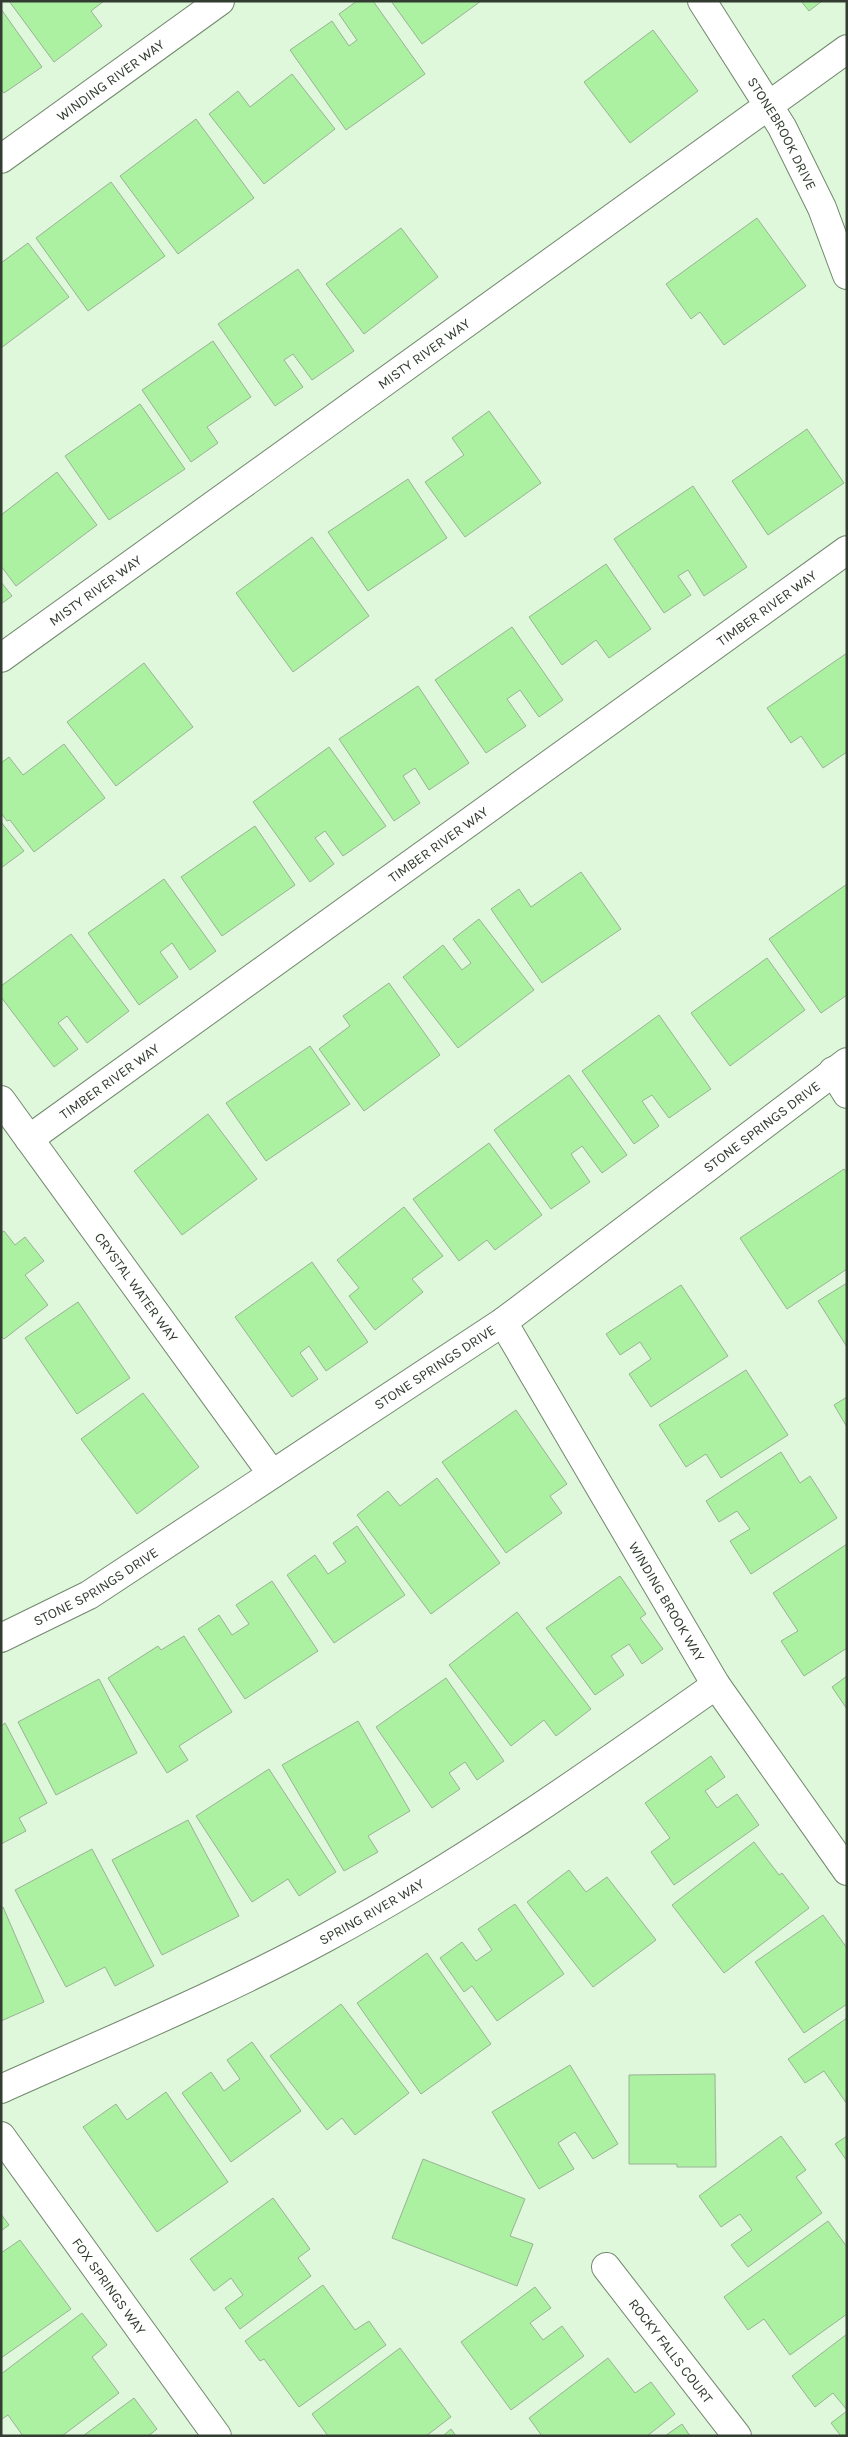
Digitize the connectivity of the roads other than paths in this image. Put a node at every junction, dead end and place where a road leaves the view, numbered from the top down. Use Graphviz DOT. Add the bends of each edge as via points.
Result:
graph roads {
  1 [pos="220,1"];
  2 [pos="702,1"];
  3 [pos="847,50"];
  4 [pos="769,106"];
  5 [pos="1,159"];
  6 [pos="847,275"];
  7 [pos="847,550"];
  8 [pos="1,658"];
  9 [pos="842,1076"];
  10 [pos="1,1100"];
  11 [pos="29,1138"];
  12 [pos="503,1322"];
  13 [pos="272,1474"];
  14 [pos="1,1638"];
  15 [pos="716,1685"];
  16 [pos="847,1871"];
  17 [pos="1,2089"];
  18 [pos="1,2136"];
  19 [pos="606,2267"];
  20 [pos="217,2436"];
  21 [pos="737,2436"];
  1 -- 5 [label="street, WINDING RIVER WAY"];
  2 -- 4 [label="street, STONEBROOK DRIVE"];
  3 -- 4 [label="street, MISTY RIVER WAY"];
  4 -- 6 [label="street, STONEBROOK DRIVE" via="822,208"];
  4 -- 8 [label="street, MISTY RIVER WAY"];
  7 -- 11 [label="street, TIMBER RIVER WAY"];
  9 -- 12 [label="street, STONE SPRINGS DRIVE"];
  10 -- 11 [label="street, CRYSTAL WATER WAY"];
  11 -- 13 [label="street, CRYSTAL WATER WAY"];
  12 -- 13 [label="street, STONE SPRINGS DRIVE"];
  12 -- 15 [label="street, WINDING BROOK WAY"];
  13 -- 14 [label="street, STONE SPRINGS DRIVE" via="89,1595"];
  15 -- 16 [label="street, WINDING BROOK WAY"];
  15 -- 17 [label="street, SPRING RIVER WAY" via="545,1806 327,1938 213,1995"];
  18 -- 20 [label="street, FOX SPRINGS WAY"];
  19 -- 21 [label="street, ROCKY FALLS COURT"];
}
